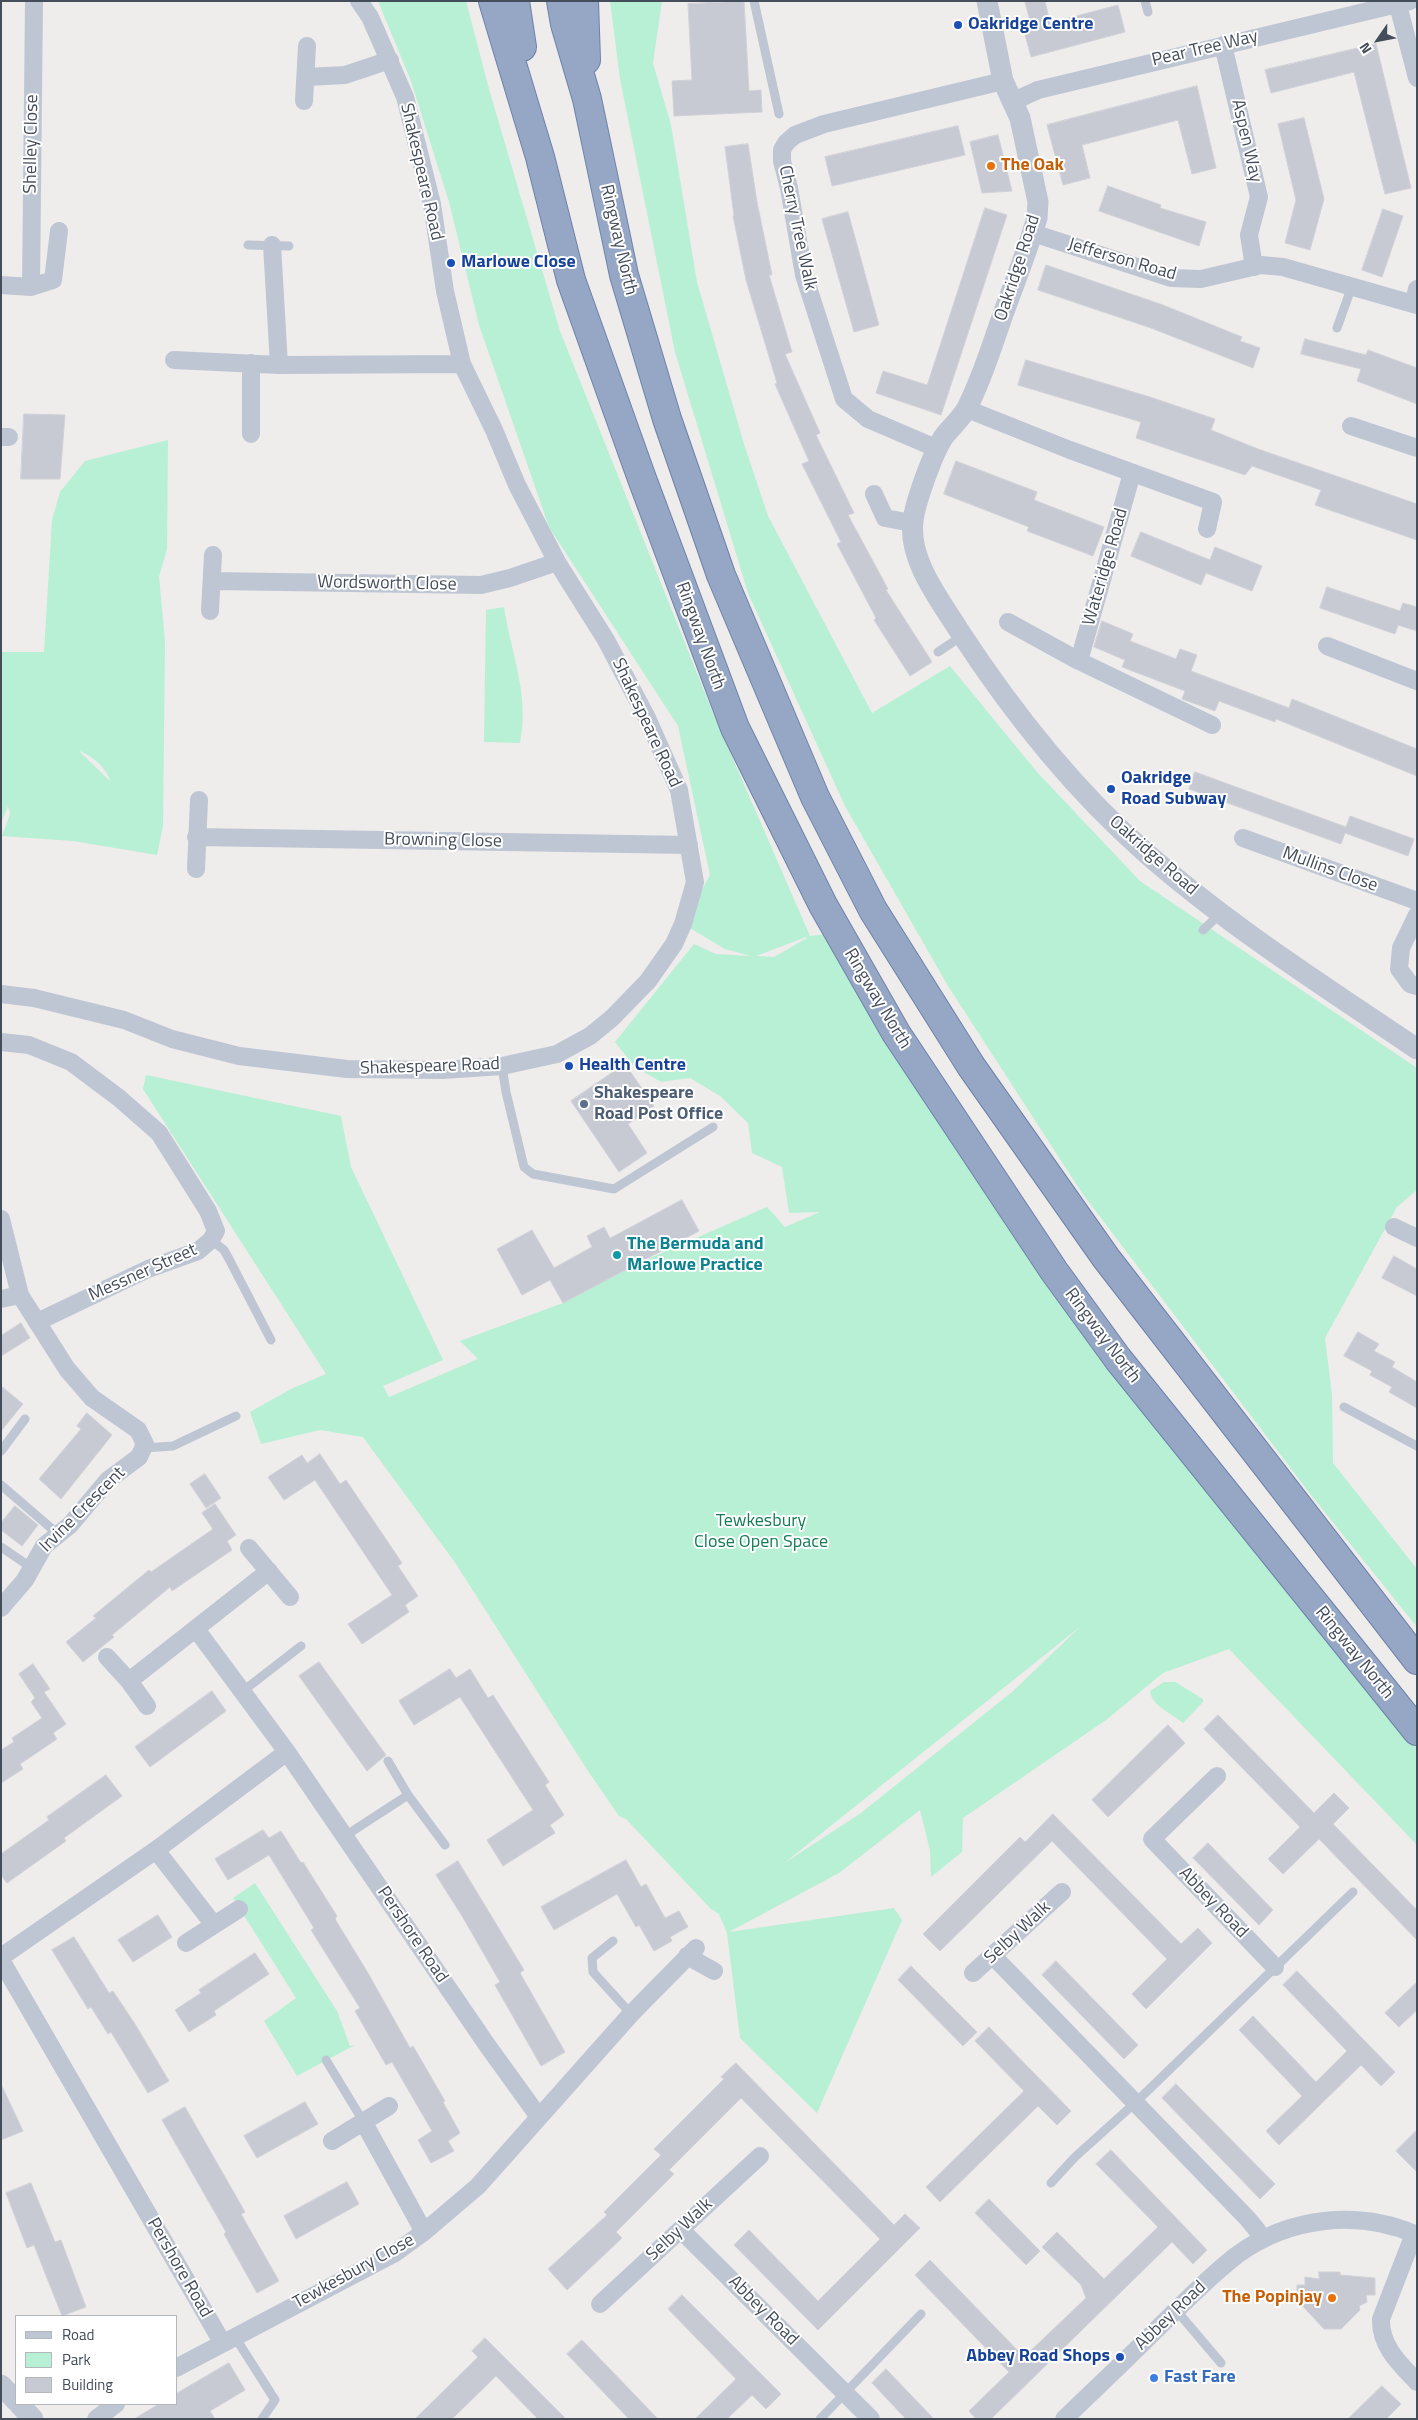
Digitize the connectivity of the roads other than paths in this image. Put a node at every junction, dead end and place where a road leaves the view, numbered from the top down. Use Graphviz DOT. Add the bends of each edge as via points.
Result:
graph roads {
  1 [pos="34,1"];
  2 [pos="359,1"];
  3 [pos="493,1"];
  4 [pos="514,1"];
  5 [pos="561,1"];
  6 [pos="584,1"];
  7 [pos="754,1"];
  8 [pos="987,1"];
  9 [pos="1145,1"];
  10 [pos="1404,3"];
  11 [pos="1148,12"];
  12 [pos="1223,45"];
  13 [pos="307,46"];
  14 [pos="390,60"];
  15 [pos="307,77"];
  16 [pos="1417,78"];
  17 [pos="1003,81"];
  18 [pos="587,98"];
  19 [pos="304,101"];
  20 [pos="1014,101"];
  21 [pos="779,114"];
  22 [pos="540,157"];
  23 [pos="59,231"];
  24 [pos="1033,233"];
  25 [pos="248,245"];
  26 [pos="280,246"];
  27 [pos="1254,267"];
  28 [pos="1,286"];
  29 [pos="1352,286"];
  30 [pos="30,287"];
  31 [pos="1416,300"];
  32 [pos="1336,328"];
  33 [pos="174,360"];
  34 [pos="251,363"];
  35 [pos="279,364"];
  36 [pos="462,364"];
  37 [pos="967,409"];
  38 [pos="1351,426"];
  39 [pos="251,434"];
  40 [pos="1417,448"];
  41 [pos="938,449"];
  42 [pos="1132,473"];
  43 [pos="874,494"];
  44 [pos="912,523"];
  45 [pos="1206,529"];
  46 [pos="213,555"];
  47 [pos="557,562"];
  48 [pos="213,581"];
  49 [pos="210,611"];
  50 [pos="1008,622"];
  51 [pos="963,636"];
  52 [pos="1327,646"];
  53 [pos="938,652"];
  54 [pos="1079,661"];
  55 [pos="1417,681"];
  56 [pos="1212,725"];
  57 [pos="199,800"];
  58 [pos="196,837"];
  59 [pos="1243,838"];
  60 [pos="689,845"];
  61 [pos="196,869"];
  62 [pos="1417,901"];
  63 [pos="1220,914"];
  64 [pos="1417,915"];
  65 [pos="1203,930"];
  66 [pos="1417,986"];
  67 [pos="1,994"];
  68 [pos="1,1042"];
  69 [pos="1417,1049"];
  70 [pos="502,1066"];
  71 [pos="713,1127"];
  72 [pos="1,1219"];
  73 [pos="1394,1227"];
  74 [pos="1416,1236"];
  75 [pos="211,1240"];
  76 [pos="20,1295"];
  77 [pos="1,1299"];
  78 [pos="37,1322"];
  79 [pos="271,1340"];
  80 [pos="1344,1407"];
  81 [pos="236,1416"];
  82 [pos="26,1419"];
  83 [pos="1417,1446"];
  84 [pos="144,1448"];
  85 [pos="1,1451"];
  86 [pos="1,1485"];
  87 [pos="59,1535"];
  88 [pos="1,1547"];
  89 [pos="248,1548"];
  90 [pos="32,1568"];
  91 [pos="269,1571"];
  92 [pos="290,1597"];
  93 [pos="1,1608"];
  94 [pos="196,1629"];
  95 [pos="301,1646"];
  96 [pos="107,1657"];
  97 [pos="1417,1660"];
  98 [pos="129,1681"];
  99 [pos="243,1691"];
  100 [pos="147,1706"];
  101 [pos="1417,1731"];
  102 [pos="287,1752"];
  103 [pos="388,1761"];
  104 [pos="1217,1776"];
  105 [pos="408,1795"];
  106 [pos="345,1836"];
  107 [pos="445,1845"];
  108 [pos="156,1850"];
  109 [pos="1062,1892"];
  110 [pos="1353,1892"];
  111 [pos="239,1909"];
  112 [pos="214,1925"];
  113 [pos="613,1941"];
  114 [pos="186,1943"];
  115 [pos="993,1956"];
  116 [pos="1,1958"];
  117 [pos="1274,1967"];
  118 [pos="714,1971"];
  119 [pos="973,1973"];
  120 [pos="631,2014"];
  121 [pos="326,2060"];
  122 [pos="1135,2103"];
  123 [pos="389,2106"];
  124 [pos="539,2117"];
  125 [pos="363,2121"];
  126 [pos="332,2141"];
  127 [pos="760,2156"];
  128 [pos="1051,2183"];
  129 [pos="680,2230"];
  130 [pos="424,2232"];
  131 [pos="1415,2234"];
  132 [pos="1262,2240"];
  133 [pos="600,2304"];
  134 [pos="1176,2310"];
  135 [pos="921,2314"];
  136 [pos="228,2339"];
  137 [pos="1221,2363"];
  138 [pos="178,2367"];
  139 [pos="1417,2382"];
  140 [pos="1,2386"];
  141 [pos="846,2393"];
  142 [pos="15,2400"];
  143 [pos="20,2405"];
  144 [pos="115,2405"];
  145 [pos="33,2419"];
  146 [pos="96,2419"];
  147 [pos="262,2419"];
  148 [pos="820,2419"];
  149 [pos="871,2419"];
  150 [pos="1064,2419"];
  1 -- 30 [label="street, Shelley Close"];
  2 -- 14 [label="street, Shakespeare Road"];
  3 -- 22 [label="highway"];
  4 -- 22 [label="highway"];
  5 -- 18 [label="highway"];
  6 -- 18 [label="highway"];
  7 -- 21 [label="lane"];
  8 -- 17 [label="street, Oakridge Road"];
  9 -- 11 [label="lane"];
  10 -- 12 [label="street, Pear Tree Way"];
  10 -- 16 [label="street"];
  12 -- 20 [label="street, Pear Tree Way" via="1038,90"];
  12 -- 27 [label="street, Aspen Way" via="1259,197 1249,235"];
  13 -- 15 [label="street"];
  14 -- 15 [label="street" via="345,75"];
  14 -- 36 [label="street, Shakespeare Road" via="405,97 432,204 445,290"];
  15 -- 19 [label="street"];
  17 -- 20 [label="street, Oakridge Road"];
  17 -- 41 [label="street, Cherry Tree Walk" via="824,124 795,136 782,150 804,275 844,400 868,419"];
  18 -- 97 [label="highway, Ringway North" via="624,275 667,419 721,575 815,797 873,910 971,1066 1106,1258"];
  20 -- 24 [label="street, Oakridge Road" via="1038,202 1038,218"];
  22 -- 101 [label="highway, Ringway North" via="571,280 735,728 823,905 896,1033 1054,1271 1118,1359"];
  23 -- 30 [label="street" via="53,280"];
  24 -- 27 [label="street, Jefferson Road" via="1171,278 1201,279"];
  24 -- 37 [label="street, Oakridge Road" via="987,364"];
  25 -- 26 [label="lane"];
  26 -- 35 [label="street"];
  27 -- 29 [label="street, Jefferson Road" via="1283,268"];
  28 -- 30 [label="street"];
  29 -- 31 [label="street, Jefferson Road"];
  29 -- 32 [label="lane"];
  33 -- 34 [label="street"];
  34 -- 35 [label="street"];
  34 -- 39 [label="street"];
  35 -- 36 [label="street"];
  36 -- 47 [label="street, Shakespeare Road"];
  37 -- 41 [label="street, Oakridge Road" via="943,437"];
  37 -- 42 [label="street"];
  38 -- 40 [label="street"];
  41 -- 44 [label="street, Oakridge Road"];
  42 -- 45 [label="street" via="1213,502"];
  42 -- 54 [label="street, Wateridge Road"];
  43 -- 44 [label="street" via="885,518"];
  44 -- 51 [label="street, Oakridge Road" via="918,557 932,588"];
  46 -- 48 [label="street"];
  47 -- 48 [label="street, Wordsworth Close" via="481,585"];
  47 -- 60 [label="street, Shakespeare Road" via="606,640 647,718 679,790"];
  48 -- 49 [label="street"];
  50 -- 54 [label="street"];
  51 -- 53 [label="lane"];
  51 -- 63 [label="street, Oakridge Road" via="1014,709 1087,796 1143,851"];
  52 -- 55 [label="street"];
  54 -- 56 [label="street"];
  57 -- 58 [label="street"];
  58 -- 60 [label="street, Browning Close"];
  58 -- 61 [label="street"];
  59 -- 62 [label="street, Mullins Close"];
  60 -- 70 [label="street, Shakespeare Road" via="695,882 683,924 674,944 648,981 612,1018 572,1047 536,1060"];
  63 -- 65 [label="lane"];
  63 -- 69 [label="street, Oakridge Road"];
  64 -- 66 [label="street" via="1401,948 1399,969 1410,984"];
  67 -- 70 [label="street, Shakespeare Road" via="34,998 124,1020 172,1039 239,1056 347,1069 443,1070"];
  68 -- 75 [label="street, Messner Street" via="29,1045 70,1062 160,1133 211,1217 216,1231"];
  70 -- 71 [label="lane" via="524,1168 533,1174 614,1189"];
  72 -- 76 [label="street"];
  73 -- 74 [label="street"];
  75 -- 78 [label="street, Messner Street" via="198,1251 148,1269"];
  75 -- 79 [label="lane" via="224,1250"];
  76 -- 77 [label="street"];
  76 -- 78 [label="street"];
  78 -- 84 [label="street" via="80,1386 138,1430 143,1437"];
  80 -- 83 [label="lane"];
  81 -- 84 [label="lane" via="173,1446"];
  82 -- 85 [label="lane"];
  84 -- 87 [label="street, Irvine Crescent" via="139,1457 108,1480"];
  86 -- 87 [label="lane"];
  87 -- 90 [label="street, Irvine Crescent" via="44,1546"];
  88 -- 90 [label="lane"];
  89 -- 91 [label="street"];
  90 -- 93 [label="street, Irvine Crescent"];
  91 -- 92 [label="street"];
  91 -- 94 [label="street"];
  94 -- 98 [label="street"];
  94 -- 99 [label="street, Pershore Road"];
  95 -- 99 [label="lane"];
  96 -- 98 [label="street"];
  98 -- 100 [label="street"];
  99 -- 102 [label="street, Pershore Road"];
  102 -- 106 [label="street, Pershore Road"];
  102 -- 108 [label="street, Pershore Road"];
  103 -- 105 [label="lane"];
  104 -- 117 [label="street, Abbey Road" via="1152,1839"];
  105 -- 106 [label="lane"];
  105 -- 107 [label="lane"];
  106 -- 124 [label="street, Pershore Road"];
  108 -- 112 [label="street"];
  108 -- 116 [label="street, Pershore Road"];
  109 -- 115 [label="street, Selby Walk"];
  110 -- 117 [label="lane"];
  111 -- 112 [label="street"];
  112 -- 114 [label="street"];
  113 -- 120 [label="lane" via="592,1958 593,1972"];
  115 -- 119 [label="street, Selby Walk"];
  115 -- 122 [label="street"];
  116 -- 136 [label="street, Pershore Road"];
  117 -- 122 [label="lane"];
  118 -- 120 [label="street, Tewkesbury Close" via="692,1952"];
  120 -- 124 [label="street, Tewkesbury Close"];
  121 -- 125 [label="lane"];
  122 -- 128 [label="lane"];
  122 -- 132 [label="street" via="1247,2218"];
  123 -- 125 [label="street"];
  124 -- 130 [label="street, Tewkesbury Close" via="478,2186"];
  125 -- 126 [label="street"];
  125 -- 130 [label="street"];
  127 -- 129 [label="street, Selby Walk"];
  129 -- 133 [label="street, Selby Walk"];
  129 -- 141 [label="street, Abbey Road"];
  130 -- 136 [label="street, Tewkesbury Close" via="394,2253"];
  131 -- 132 [label="street, Abbey Road" via="1374,2222 1340,2218 1302,2224"];
  131 -- 139 [label="street, Abbey Road" via="1381,2319 1381,2329 1392,2353"];
  132 -- 134 [label="street, Abbey Road" via="1219,2270"];
  134 -- 137 [label="lane"];
  134 -- 150 [label="street, Abbey Road"];
  135 -- 141 [label="lane"];
  136 -- 138 [label="street, Tewkesbury Close"];
  136 -- 147 [label="lane" via="275,2400"];
  140 -- 142 [label="street"];
  141 -- 148 [label="lane"];
  141 -- 149 [label="street, Abbey Road"];
  143 -- 145 [label="street"];
  144 -- 146 [label="street"];
}
